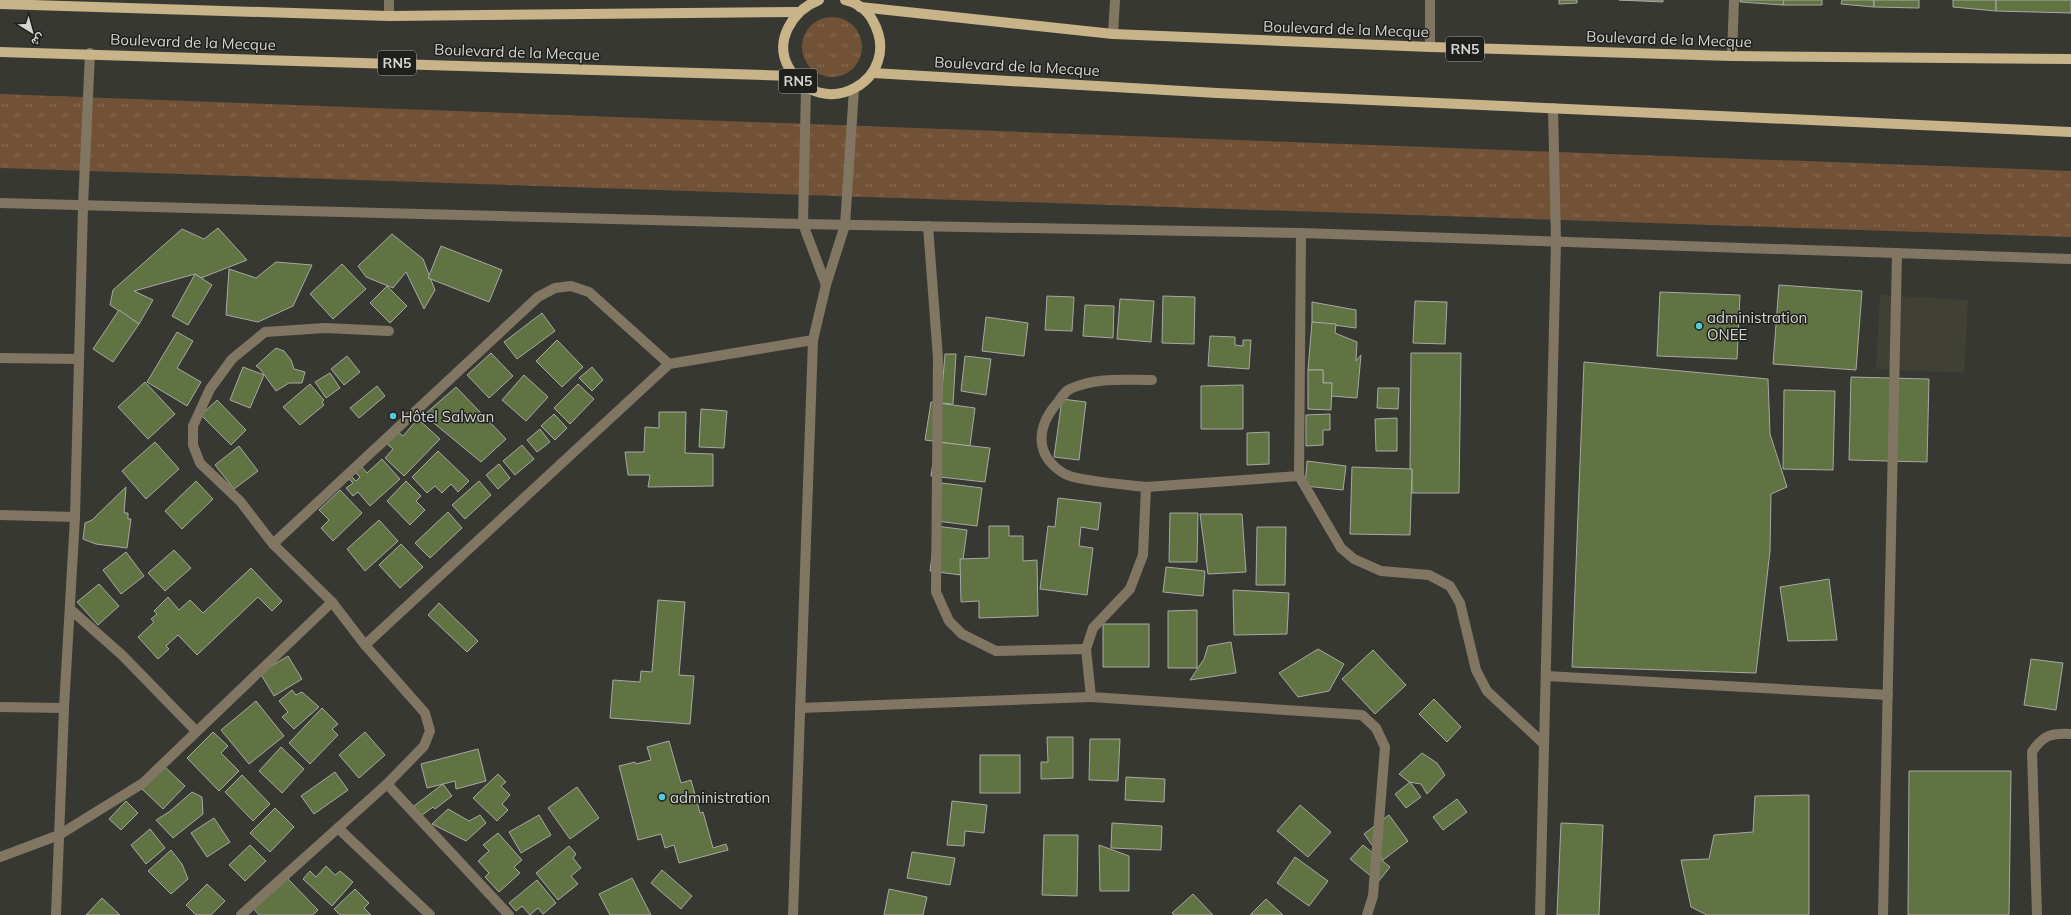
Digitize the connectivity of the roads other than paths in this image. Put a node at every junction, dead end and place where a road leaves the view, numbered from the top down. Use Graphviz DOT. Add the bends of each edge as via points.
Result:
graph roads {
  1 [pos="390,0"];
  2 [pos="819,0"];
  3 [pos="845,0"];
  4 [pos="1115,0"];
  5 [pos="1430,0"];
  6 [pos="1734,0"];
  7 [pos="66,3"];
  8 [pos="0,4"];
  9 [pos="860,7"];
  10 [pos="798,12"];
  11 [pos="389,16"];
  12 [pos="1113,34"];
  13 [pos="1430,48"];
  14 [pos="0,52"];
  15 [pos="90,53"];
  16 [pos="1732,56"];
  17 [pos="2071,59"];
  18 [pos="873,73"];
  19 [pos="793,76"];
  20 [pos="806,88"];
  21 [pos="854,89"];
  22 [pos="1553,108"];
  23 [pos="2071,132"];
  24 [pos="0,203"];
  25 [pos="83,206"];
  26 [pos="803,224"];
  27 [pos="845,225"];
  28 [pos="928,226"];
  29 [pos="1301,232"];
  30 [pos="1556,242"];
  31 [pos="1897,253"];
  32 [pos="2071,259"];
  33 [pos="826,285"];
  34 [pos="389,331"];
  35 [pos="813,340"];
  36 [pos="0,358"];
  37 [pos="79,359"];
  38 [pos="669,364"];
  39 [pos="1152,380"];
  40 [pos="1299,476"];
  41 [pos="1146,487"];
  42 [pos="0,515"];
  43 [pos="76,517"];
  44 [pos="273,544"];
  45 [pos="332,602"];
  46 [pos="70,609"];
  47 [pos="365,645"];
  48 [pos="1086,649"];
  49 [pos="1546,676"];
  50 [pos="1888,695"];
  51 [pos="1091,697"];
  52 [pos="0,707"];
  53 [pos="64,708"];
  54 [pos="800,708"];
  55 [pos="196,731"];
  56 [pos="2071,734"];
  57 [pos="1543,743"];
  58 [pos="387,784"];
  59 [pos="339,829"];
  60 [pos="59,835"];
  61 [pos="0,857"];
  62 [pos="56,915"];
  63 [pos="241,915"];
  64 [pos="430,915"];
  65 [pos="509,915"];
  66 [pos="792,915"];
  67 [pos="1367,915"];
  68 [pos="1540,915"];
  69 [pos="1883,915"];
  70 [pos="2037,915"];
  1 -- 11 [label="street"];
  2 -- 10 [label="main road, RN5"];
  3 -- 9 [label="main road, RN5"];
  4 -- 12 [label="street"];
  5 -- 13 [label="street"];
  6 -- 16 [label="street"];
  7 -- 8 [label="main road"];
  7 -- 11 [label="main road"];
  9 -- 12 [label="main road, Boulevard de la Mecque / RN5"];
  9 -- 18 [label="main road, RN5" via="871,17 878,30 881,44 879,59"];
  10 -- 11 [label="main road"];
  10 -- 19 [label="main road, RN5" via="789,23 784,36 786,64"];
  12 -- 13 [label="main road, Boulevard de la Mecque / RN5"];
  13 -- 16 [label="main road, Boulevard de la Mecque / RN5"];
  14 -- 15 [label="main road, Boulevard de la Mecque / RN5"];
  15 -- 19 [label="main road, Boulevard de la Mecque / RN5"];
  15 -- 25 [label="street"];
  16 -- 17 [label="main road, Boulevard de la Mecque / RN5"];
  18 -- 21 [label="main road, RN5"];
  18 -- 22 [label="main road, Boulevard de la Mecque" via="1217,93"];
  19 -- 20 [label="main road, RN5"];
  20 -- 21 [label="main road, RN5" via="821,94 838,94"];
  20 -- 26 [label="street"];
  21 -- 27 [label="street"];
  22 -- 23 [label="main road, Boulevard de la Mecque"];
  22 -- 30 [label="street"];
  24 -- 25 [label="street"];
  25 -- 26 [label="street"];
  25 -- 37 [label="street"];
  26 -- 27 [label="street"];
  26 -- 33 [label="street"];
  27 -- 28 [label="street"];
  27 -- 33 [label="street"];
  28 -- 29 [label="street"];
  28 -- 48 [label="street" via="938,358 936,592 949,621 962,634 996,651"];
  29 -- 30 [label="street"];
  29 -- 40 [label="street"];
  30 -- 31 [label="street"];
  30 -- 49 [label="street"];
  31 -- 32 [label="street"];
  31 -- 50 [label="street"];
  33 -- 35 [label="street"];
  34 -- 44 [label="street" via="325,328 265,332 232,359 210,389 193,426 194,445 200,463 240,501"];
  35 -- 38 [label="street"];
  35 -- 54 [label="street"];
  36 -- 37 [label="street"];
  37 -- 43 [label="street"];
  38 -- 44 [label="street" via="588,292 571,286 555,288 538,297"];
  38 -- 47 [label="street"];
  39 -- 41 [label="street" via="1096,381 1069,390 1042,425 1042,449 1050,463 1066,475"];
  40 -- 41 [label="street"];
  40 -- 57 [label="street" via="1342,548 1354,558 1381,571 1429,576 1450,586 1460,603 1476,670 1487,691"];
  41 -- 48 [label="street" via="1143,555 1130,589 1093,628"];
  42 -- 43 [label="street"];
  43 -- 46 [label="street"];
  44 -- 45 [label="street"];
  45 -- 47 [label="street"];
  45 -- 55 [label="street"];
  46 -- 53 [label="street"];
  46 -- 55 [label="street" via="122,655"];
  47 -- 58 [label="street" via="426,713 430,731 424,746"];
  48 -- 51 [label="street"];
  49 -- 50 [label="street"];
  49 -- 57 [label="street"];
  50 -- 69 [label="street"];
  51 -- 54 [label="street"];
  51 -- 67 [label="street" via="1362,715 1376,728 1385,747 1373,896"];
  52 -- 53 [label="street"];
  53 -- 60 [label="street"];
  54 -- 66 [label="street"];
  55 -- 60 [label="street" via="143,783"];
  56 -- 70 [label="street" via="2054,733 2039,741 2032,752"];
  57 -- 68 [label="street"];
  58 -- 59 [label="street"];
  58 -- 65 [label="street"];
  59 -- 63 [label="street"];
  59 -- 64 [label="street"];
  60 -- 61 [label="street"];
  60 -- 62 [label="street"];
}
